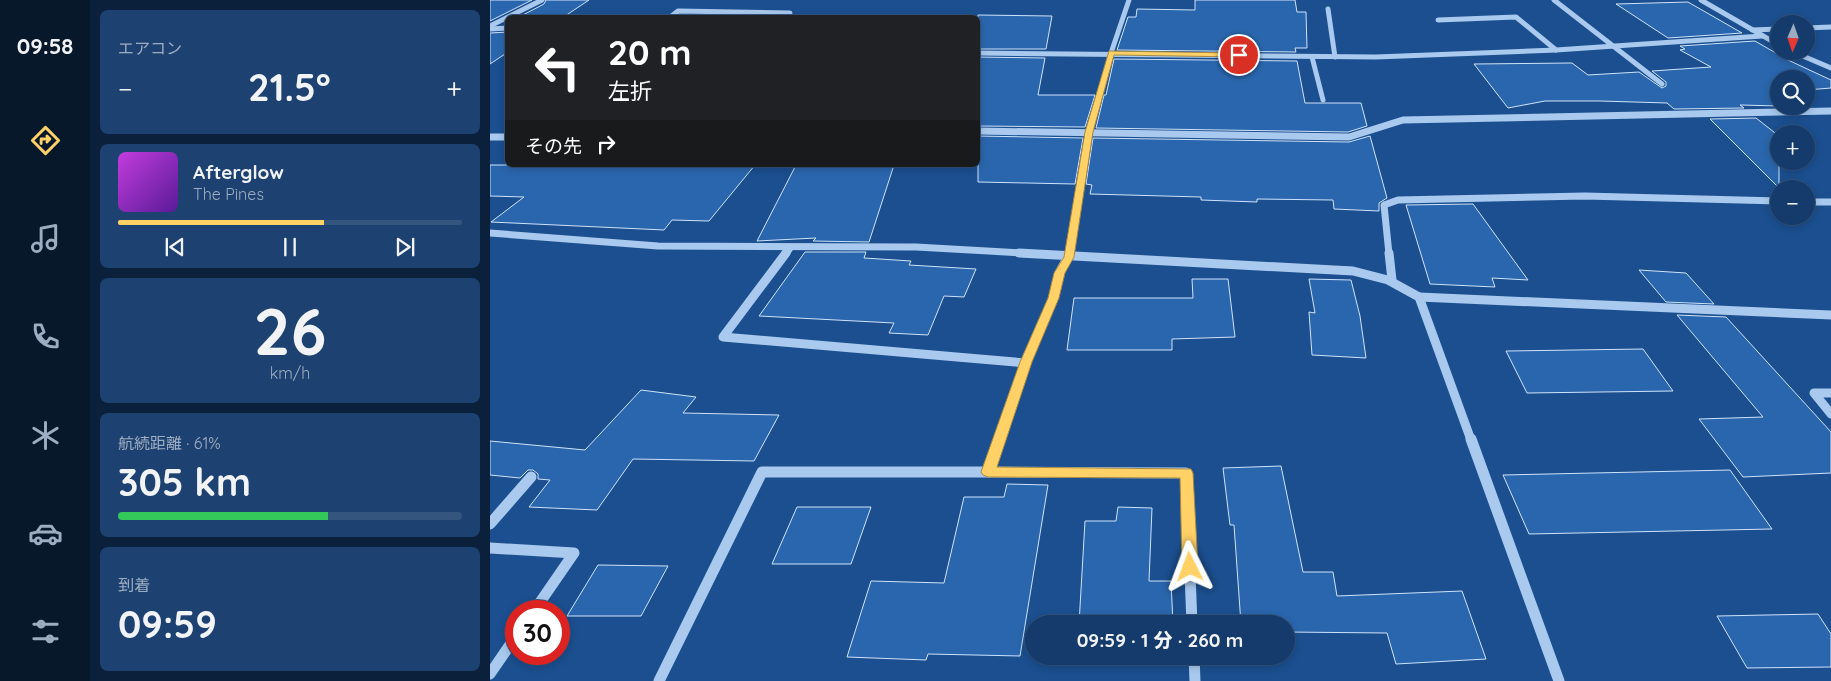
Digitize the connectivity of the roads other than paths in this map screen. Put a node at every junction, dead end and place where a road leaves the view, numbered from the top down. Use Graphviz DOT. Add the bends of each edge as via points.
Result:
graph roads {
  1 [pos="542,0"];
  2 [pos="1129,0"];
  3 [pos="1554,0"];
  4 [pos="1701,0"];
  5 [pos="1328,9"];
  6 [pos="790,13"];
  7 [pos="513,15"];
  8 [pos="673,15"];
  9 [pos="505,19"];
  10 [pos="1438,20"];
  11 [pos="1831,26"];
  12 [pos="490,27"];
  13 [pos="1815,27"];
  14 [pos="505,28"];
  15 [pos="1770,29"];
  16 [pos="1750,30"];
  17 [pos="1762,36"];
  18 [pos="1770,40"];
  19 [pos="1613,47"];
  20 [pos="1556,50"];
  21 [pos="980,53"];
  22 [pos="1111,53"];
  23 [pos="1312,57"];
  24 [pos="1335,57"];
  25 [pos="1812,60"];
  26 [pos="1831,68"];
  27 [pos="1662,84"];
  28 [pos="1323,100"];
  29 [pos="1831,111"];
  30 [pos="980,131"];
  31 [pos="1089,132"];
  32 [pos="490,137"];
  33 [pos="505,137"];
  34 [pos="1770,201"];
  35 [pos="1815,202"];
  36 [pos="1831,202"];
  37 [pos="490,233"];
  38 [pos="790,248"];
  39 [pos="1069,257"];
  40 [pos="1392,280"];
  41 [pos="1418,297"];
  42 [pos="1831,315"];
  43 [pos="1026,362"];
  44 [pos="1831,393"];
  45 [pos="1831,414"];
  46 [pos="988,472"];
  47 [pos="531,477"];
  48 [pos="490,524"];
  49 [pos="490,548"];
  50 [pos="542,600"];
  51 [pos="1192,615"];
  52 [pos="505,652"];
  53 [pos="1194,665"];
  54 [pos="490,674"];
  55 [pos="659,681"];
  56 [pos="1195,681"];
  57 [pos="1559,681"];
  1 -- 7 [label="street"];
  2 -- 22 [label="street"];
  3 -- 19 [label="street"];
  4 -- 16 [label="street"];
  5 -- 24 [label="street"];
  6 -- 8 [label="street" via="678,11"];
  9 -- 12 [label="street"];
  10 -- 20 [label="street" via="1516,17"];
  11 -- 13 [label="street"];
  12 -- 14 [label="street"];
  15 -- 16 [label="street"];
  16 -- 17 [label="street"];
  17 -- 18 [label="street"];
  17 -- 19 [label="street"];
  19 -- 20 [label="street"];
  19 -- 27 [label="street"];
  20 -- 24 [label="street"];
  21 -- 22 [label="street"];
  22 -- 23 [label="street"];
  22 -- 31 [label="street"];
  23 -- 24 [label="street"];
  23 -- 28 [label="street"];
  25 -- 26 [label="street"];
  29 -- 31 [label="street" via="1403,120 1349,137"];
  30 -- 31 [label="street"];
  31 -- 39 [label="street"];
  32 -- 33 [label="street"];
  34 -- 40 [label="street" via="1584,196 1398,200 1384,205"];
  35 -- 36 [label="street"];
  37 -- 38 [label="street" via="658,246"];
  38 -- 39 [label="street" via="916,247"];
  38 -- 43 [label="street" via="723,337"];
  39 -- 40 [label="street" via="1353,271"];
  39 -- 43 [label="street" via="1059,273 1053,298"];
  40 -- 41 [label="street"];
  41 -- 42 [label="street"];
  41 -- 57 [label="street"];
  43 -- 46 [label="street"];
  44 -- 45 [label="street" via="1814,393"];
  46 -- 51 [label="street" via="1186,473"];
  46 -- 55 [label="street" via="762,472"];
  47 -- 48 [label="street"];
  49 -- 50 [label="street" via="574,554"];
  52 -- 54 [label="street"];
  53 -- 56 [label="street"];
}
